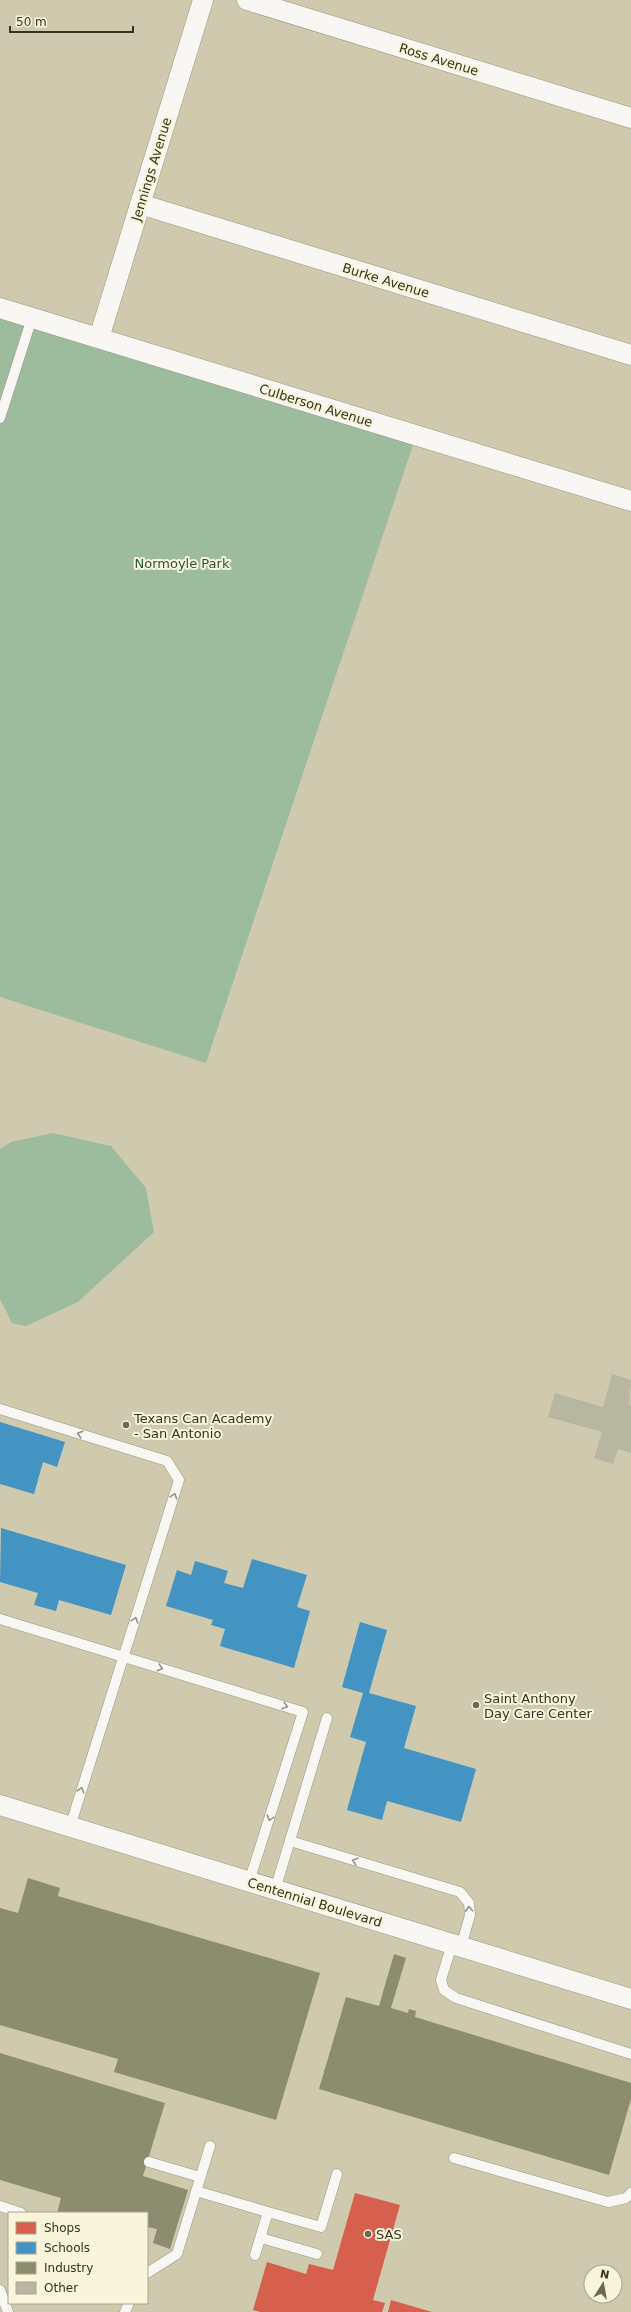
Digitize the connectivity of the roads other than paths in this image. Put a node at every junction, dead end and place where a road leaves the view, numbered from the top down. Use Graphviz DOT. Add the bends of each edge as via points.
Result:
graph roads {
  1 [pos="203,0"];
  2 [pos="247,0"];
  3 [pos="631,118"];
  4 [pos="140,204"];
  5 [pos="0,308"];
  6 [pos="32,318"];
  7 [pos="99,338"];
  8 [pos="631,355"];
  9 [pos="0,417"];
  10 [pos="631,501"];
  11 [pos="0,1409"];
  12 [pos="0,1619"];
  13 [pos="123,1657"];
  14 [pos="327,1718"];
  15 [pos="0,1806"];
  16 [pos="70,1827"];
  17 [pos="290,1841"];
  18 [pos="249,1882"];
  19 [pos="276,1890"];
  20 [pos="457,1945"];
  21 [pos="631,1999"];
  22 [pos="631,2054"];
  23 [pos="210,2146"];
  24 [pos="454,2158"];
  25 [pos="149,2162"];
  26 [pos="337,2174"];
  27 [pos="200,2177"];
  28 [pos="196,2191"];
  29 [pos="631,2193"];
  30 [pos="0,2206"];
  31 [pos="18,2212"];
  32 [pos="268,2212"];
  33 [pos="260,2238"];
  34 [pos="317,2254"];
  35 [pos="255,2255"];
  36 [pos="148,2272"];
  37 [pos="0,2290"];
  38 [pos="8,2312"];
  1 -- 4 [label="street, Jennings Avenue"];
  2 -- 3 [label="street, Ross Avenue"];
  4 -- 7 [label="street, Jennings Avenue"];
  4 -- 8 [label="street, Burke Avenue"];
  5 -- 6 [label="street, Culberson Avenue"];
  6 -- 7 [label="street, Culberson Avenue"];
  6 -- 9 [label="lane"];
  7 -- 10 [label="street, Culberson Avenue"];
  13 -- 11 [label="lane, one-way" via="179,1480 167,1461"];
  12 -- 13 [label="lane"];
  16 -- 13 [label="lane, one-way"];
  13 -- 18 [label="lane, one-way" via="303,1712"];
  14 -- 17 [label="lane"];
  15 -- 16 [label="street, Centennial Boulevard"];
  16 -- 18 [label="street, Centennial Boulevard"];
  17 -- 19 [label="lane"];
  20 -- 17 [label="lane, one-way" via="470,1915 470,1903 460,1892"];
  18 -- 19 [label="street, Centennial Boulevard"];
  19 -- 20 [label="street, Centennial Boulevard"];
  20 -- 21 [label="street, Centennial Boulevard"];
  20 -- 22 [label="lane" via="441,1980 444,1990 456,1998"];
  23 -- 27 [label="lane"];
  24 -- 29 [label="lane" via="608,2202 626,2198"];
  25 -- 27 [label="lane"];
  26 -- 32 [label="lane" via="321,2228"];
  27 -- 28 [label="lane"];
  28 -- 32 [label="lane"];
  28 -- 36 [label="lane" via="176,2254"];
  30 -- 31 [label="lane"];
  32 -- 33 [label="lane"];
  33 -- 34 [label="lane"];
  33 -- 35 [label="lane"];
  37 -- 38 [label="lane"];
}
